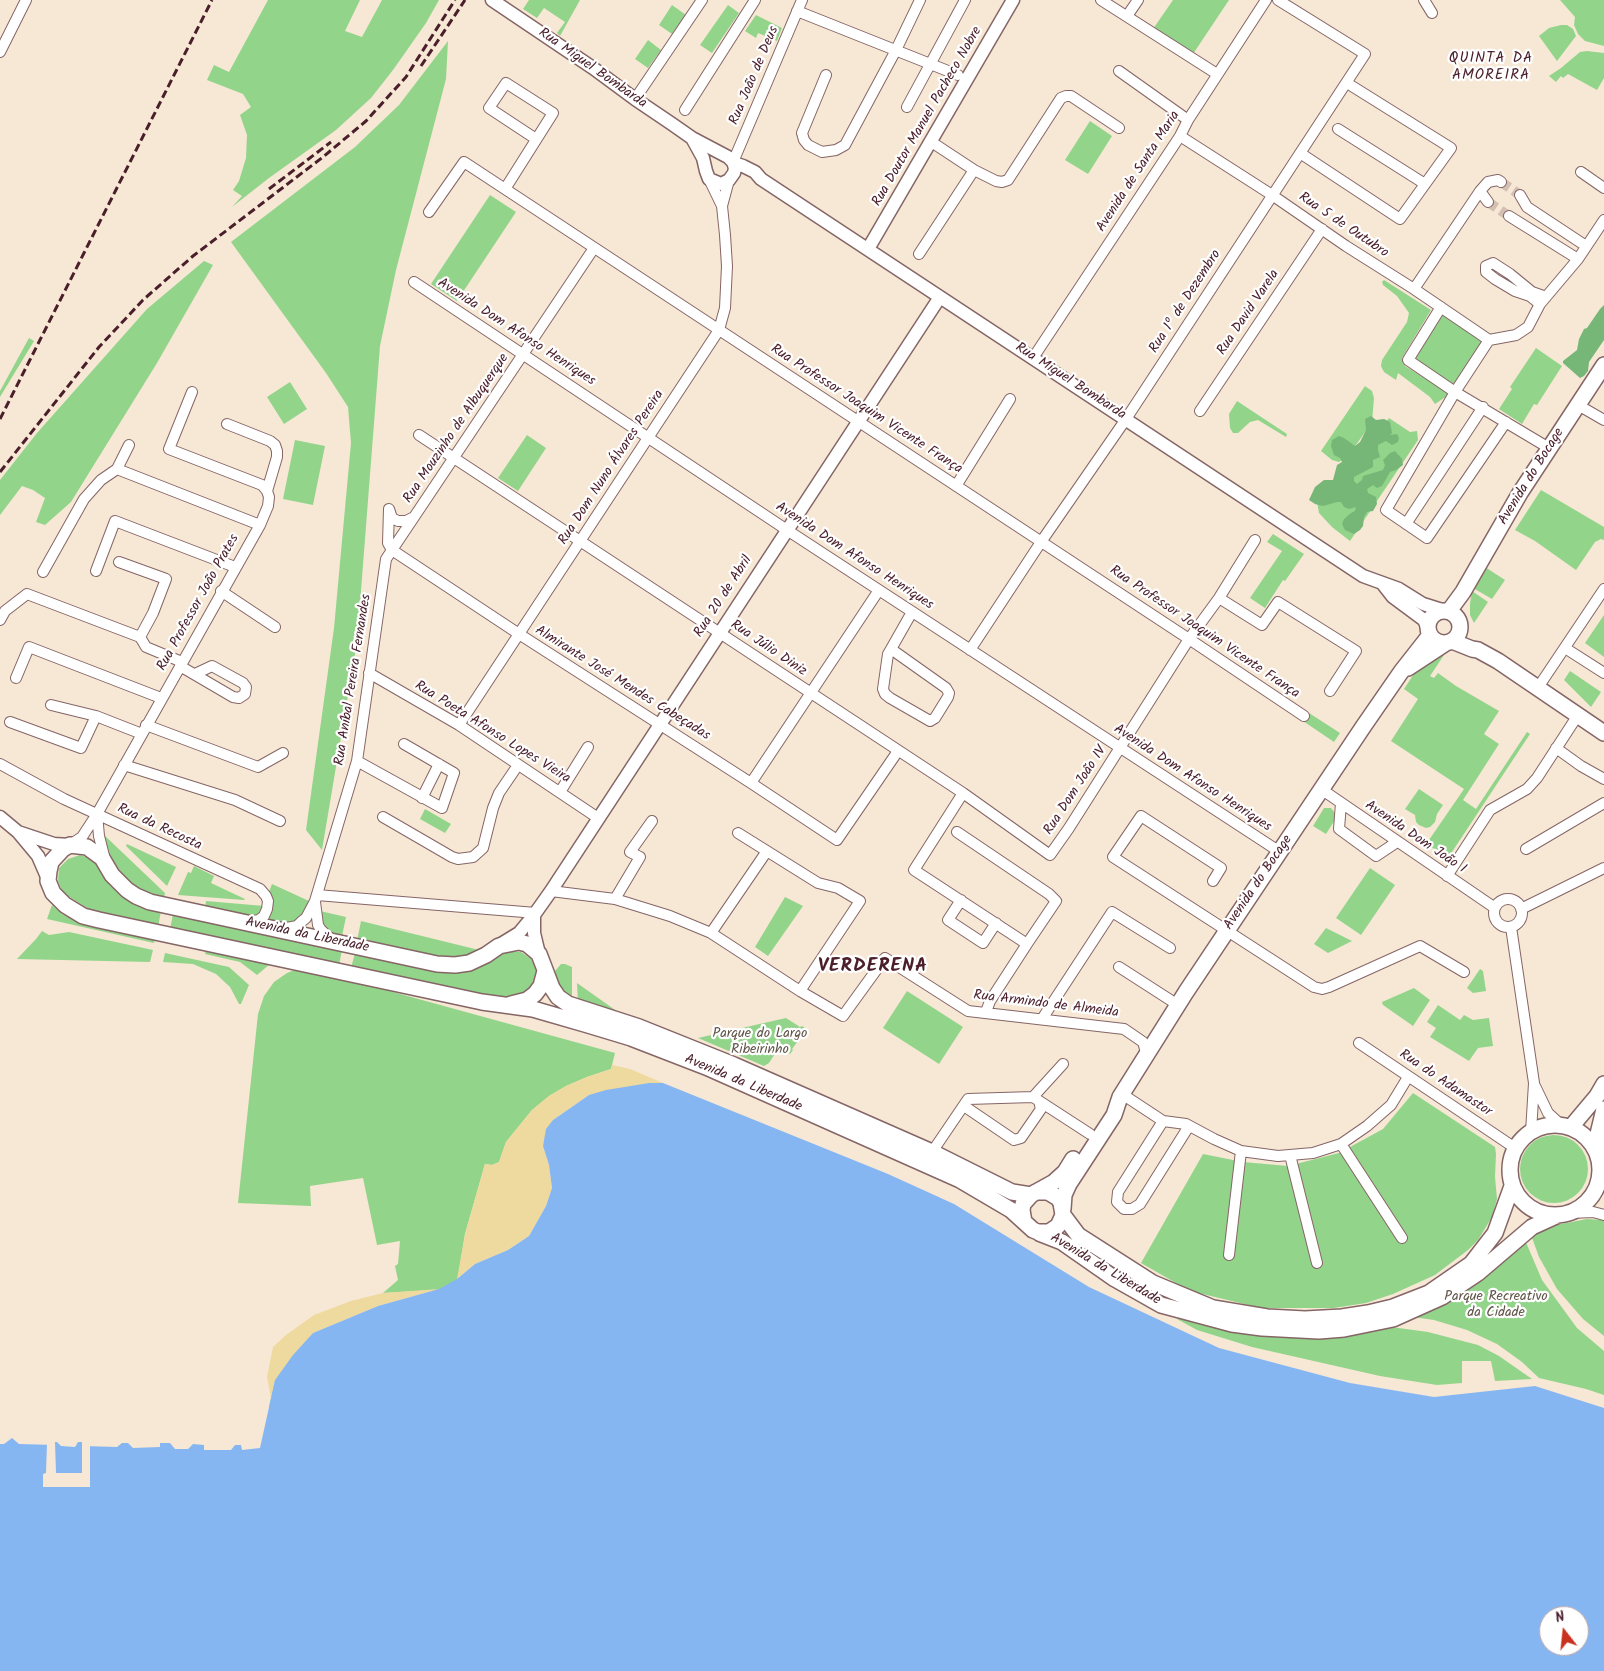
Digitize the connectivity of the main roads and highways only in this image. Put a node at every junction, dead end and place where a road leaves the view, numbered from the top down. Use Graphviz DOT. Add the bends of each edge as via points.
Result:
graph roads {
  1 [pos="1604,365"];
  2 [pos="1452,626"];
  3 [pos="1429,632"];
  4 [pos="1401,672"];
  5 [pos="1604,733"];
  6 [pos="545,971"];
  7 [pos="502,1006"];
  8 [pos="1604,1084"];
  9 [pos="1121,1095"];
  10 [pos="1604,1109"];
  11 [pos="1566,1126"];
  12 [pos="1601,1166"];
  13 [pos="1512,1186"];
  14 [pos="1034,1194"];
  15 [pos="1063,1212"];
  16 [pos="1563,1214"];
  17 [pos="1024,1222"];
  18 [pos="1038,1232"];
  1 -- 2 [label="main road, Avenida do Bocage" via="1520,492 1463,592 1463,608"];
  2 -- 3 [label="main road" via="1434,640"];
  2 -- 3 [label="main road, Avenida do Bocage" via="1436,612 1428,622"];
  2 -- 4 [label="main road, Avenida do Bocage"];
  2 -- 5 [label="main road, Rua Miguel Bombarda" via="1472,649"];
  3 -- 4 [label="main road, Avenida do Bocage"];
  4 -- 9 [label="main road, Avenida do Bocage"];
  6 -- 7 [label="main road, Avenida da Liberdade" via="542,986 535,994 516,1004"];
  6 -- 7 [label="main road, Avenida da Liberdade" via="539,954 519,942 499,946 478,960 448,965 140,899 119,883 102,858 87,847 70,845 51,862 48,881 53,893 83,916"];
  6 -- 14 [label="main road, Avenida da Liberdade" via="558,997 568,1004 638,1027 734,1065 932,1152 1012,1192"];
  7 -- 17 [label="main road, Avenida da Liberdade" via="532,1009 631,1038 706,1067 960,1180 1011,1210"];
  8 -- 11 [label="main road"];
  9 -- 14 [label="main road, Avenida do Bocage" via="1106,1108 1065,1172"];
  9 -- 15 [label="main road, Avenida do Bocage" via="1114,1115 1069,1184 1064,1195"];
  10 -- 12 [label="main road" via="1598,1134"];
  11 -- 12 [label="main road" via="1583,1134 1592,1143"];
  11 -- 13 [label="main road" via="1546,1126 1522,1139 1510,1160"];
  12 -- 16 [label="main road" via="1593,1196 1583,1206"];
  13 -- 15 [label="main road, Avenida da Liberdade" via="1495,1233 1471,1264 1428,1293 1393,1307 1342,1318 1267,1317 1213,1308 1153,1283 1078,1235"];
  13 -- 16 [label="main road" via="1534,1211"];
  14 -- 15 [label="main road" via="1042,1191 1054,1194 1062,1203"];
  14 -- 17 [label="main road" via="1024,1204"];
  15 -- 18 [label="main road" via="1058,1226 1049,1232"];
  16 -- 18 [label="main road, Avenida da Liberdade" via="1532,1227 1478,1273 1442,1298 1394,1319 1319,1331 1232,1324 1162,1304 1115,1280 1062,1242"];
  17 -- 18 [label="main road"];
}
